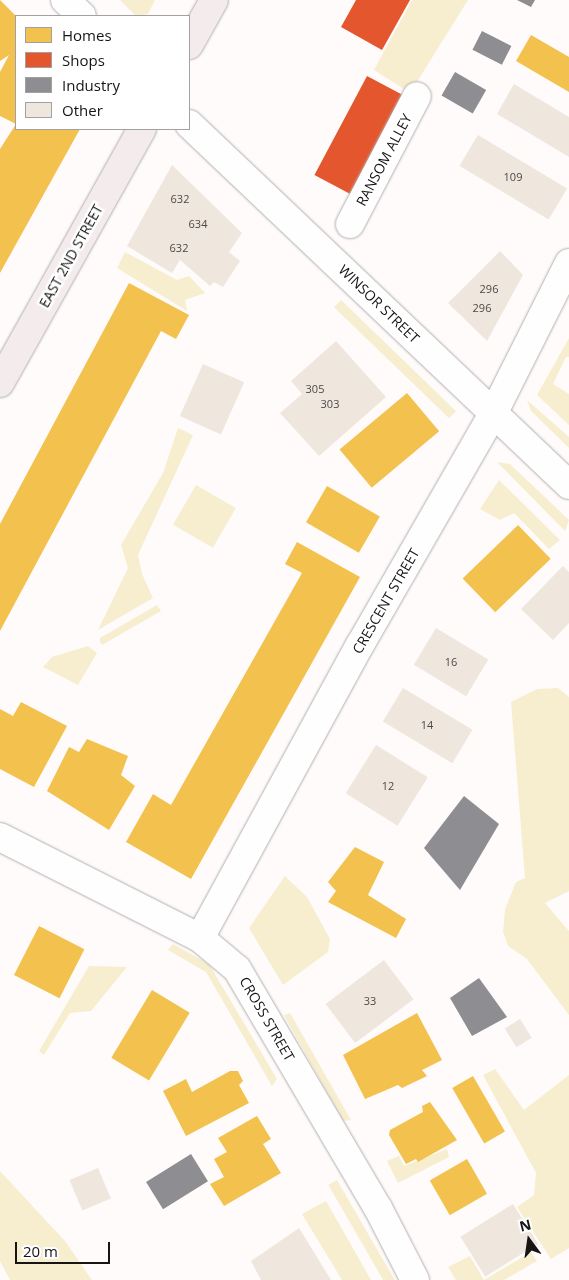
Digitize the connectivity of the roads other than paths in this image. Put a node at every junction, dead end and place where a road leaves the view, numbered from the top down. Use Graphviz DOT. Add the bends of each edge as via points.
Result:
graph roads {
  1 [pos="65,0"];
  2 [pos="214,0"];
  3 [pos="81,15"];
  4 [pos="190,43"];
  5 [pos="417,96"];
  6 [pos="190,125"];
  7 [pos="141,130"];
  8 [pos="350,224"];
  9 [pos="569,263"];
  10 [pos="0,383"];
  11 [pos="493,414"];
  12 [pos="569,485"];
  13 [pos="0,837"];
  14 [pos="200,938"];
  15 [pos="415,1280"];
  1 -- 3 [label="street"];
  2 -- 4 [label="main road"];
  5 -- 8 [label="street, RANSOM ALLEY"];
  6 -- 11 [label="street, WINSOR STREET"];
  7 -- 10 [label="main road, EAST 2ND STREET"];
  9 -- 11 [label="street, CRESCENT STREET"];
  11 -- 12 [label="street, WINSOR STREET"];
  11 -- 14 [label="street, CRESCENT STREET" via="360,645"];
  13 -- 14 [label="street, CROSS STREET"];
  14 -- 15 [label="street, CROSS STREET" via="237,968 250,985 378,1208"];
}
